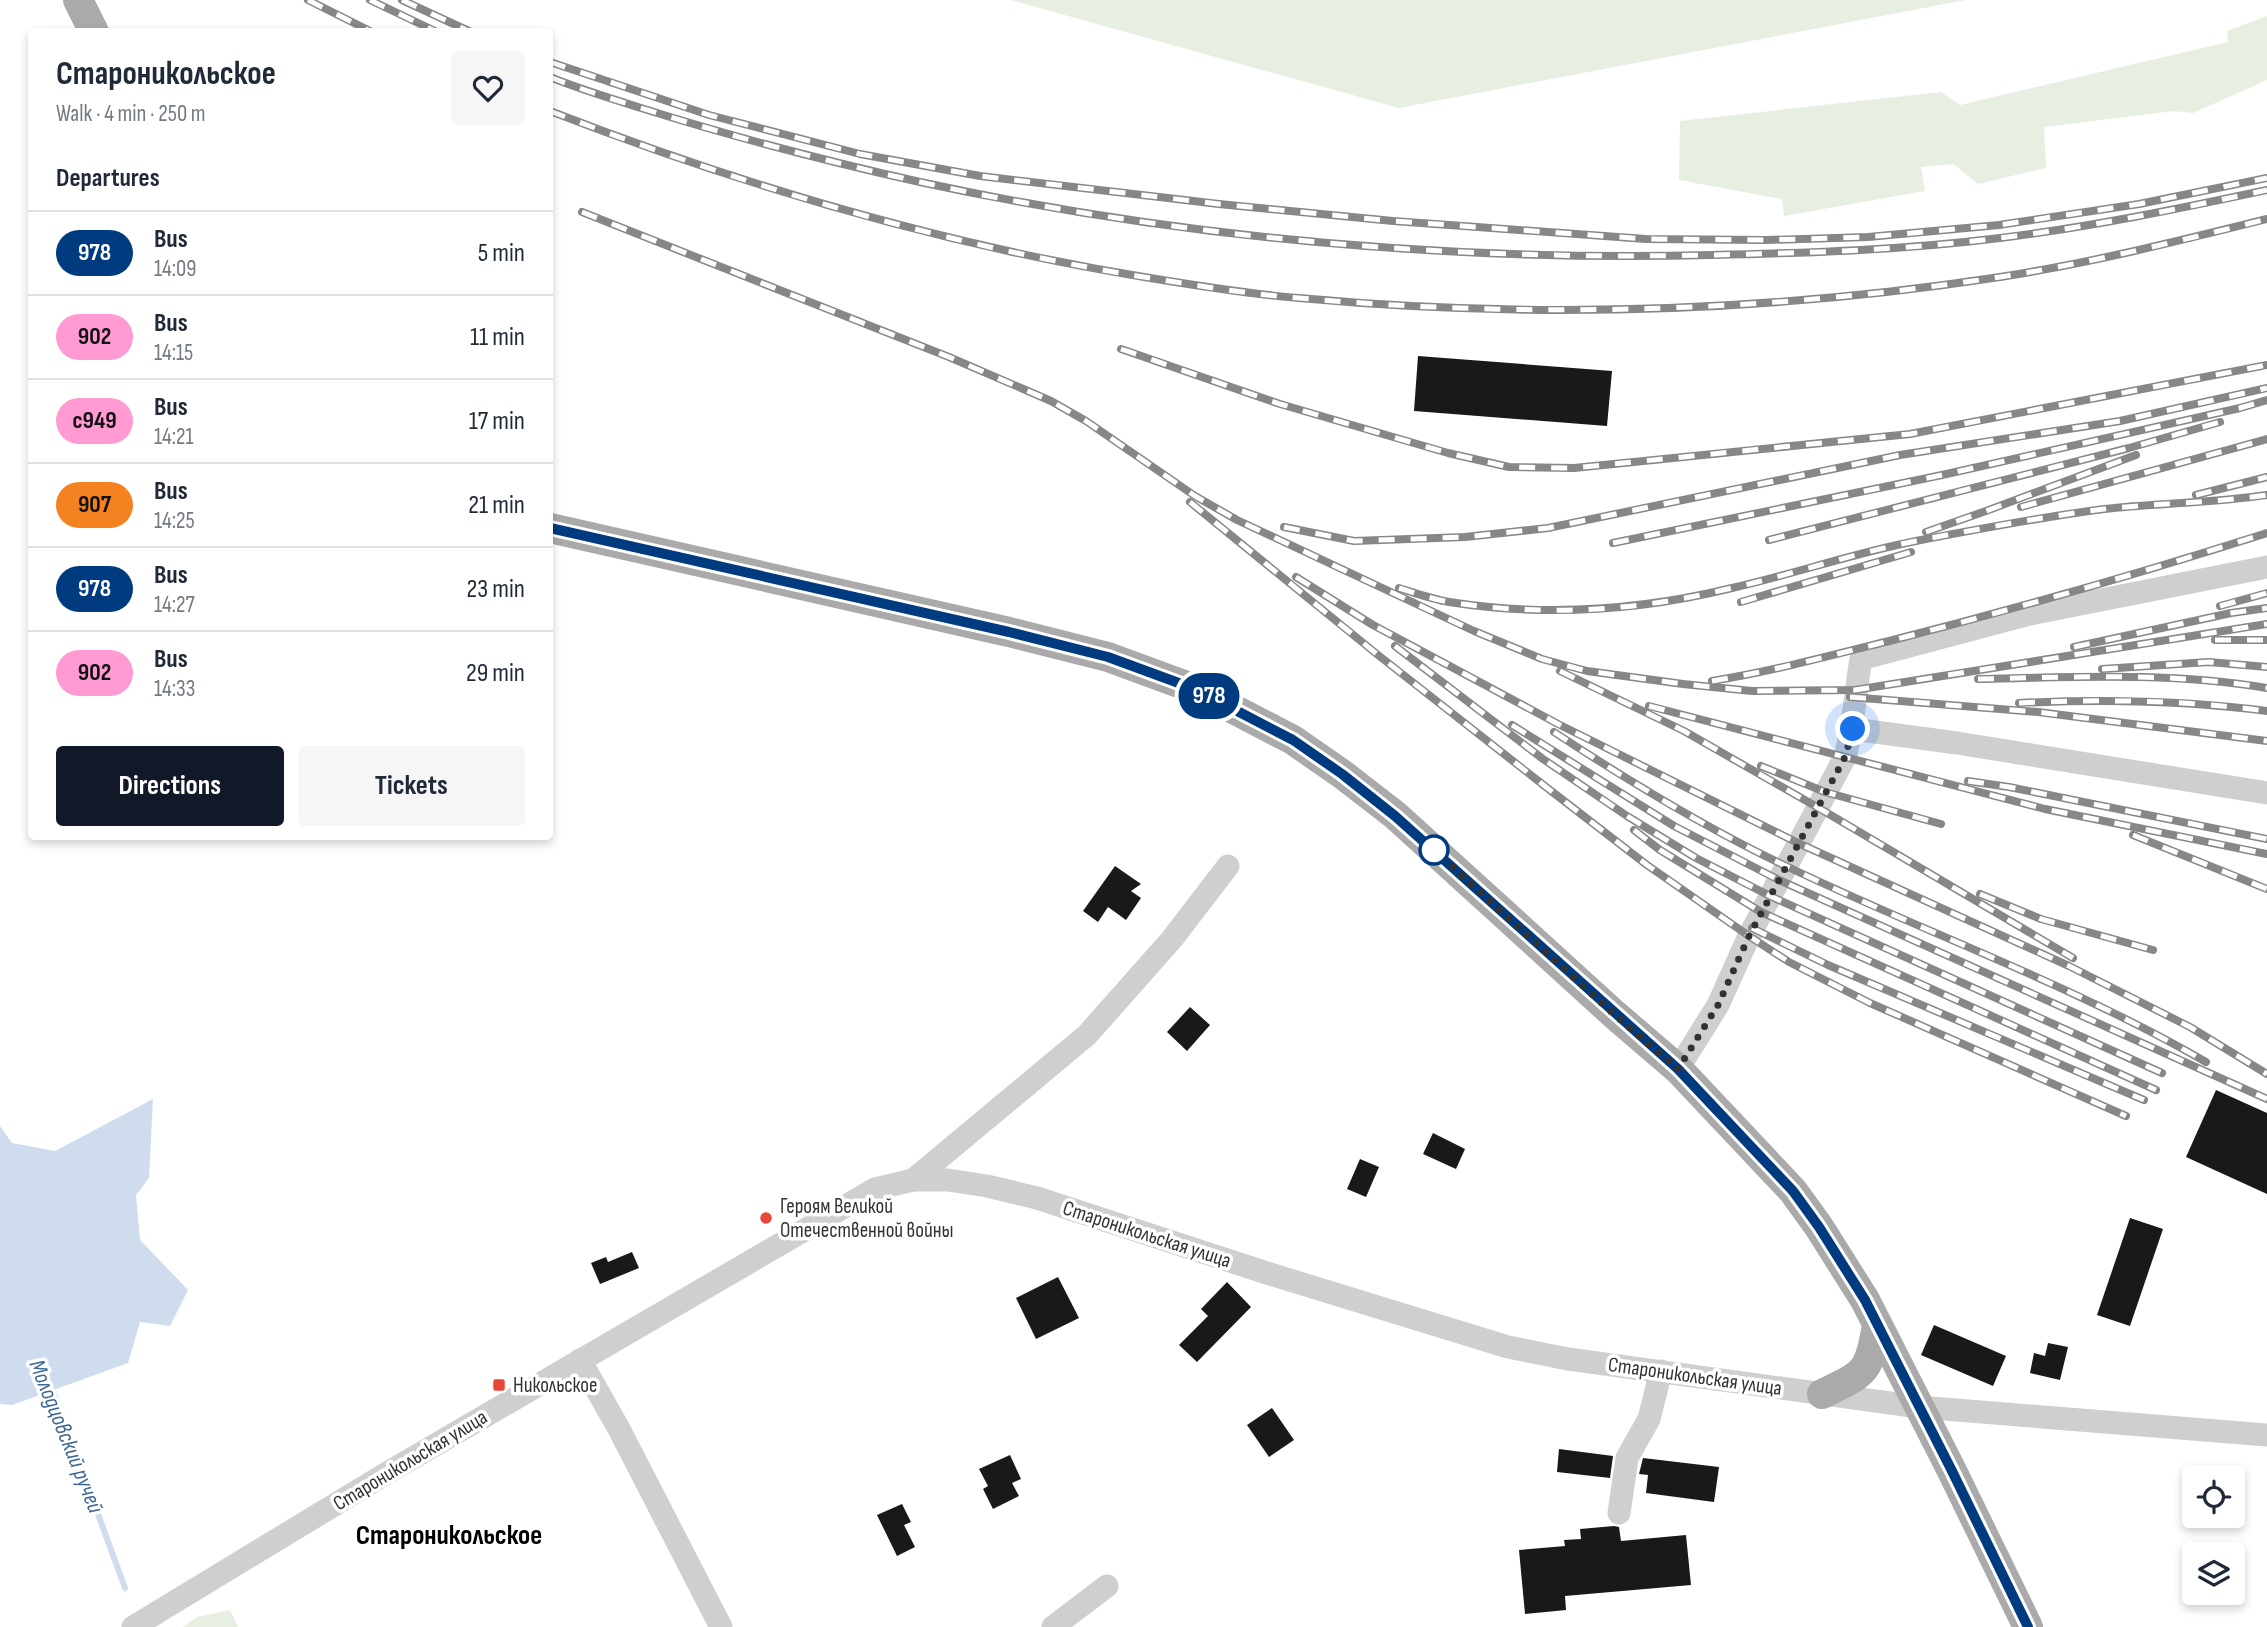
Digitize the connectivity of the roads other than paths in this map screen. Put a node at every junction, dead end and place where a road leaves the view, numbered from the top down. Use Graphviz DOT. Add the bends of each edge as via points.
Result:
graph roads {
  1 [pos="78,0"];
  2 [pos="92,28"];
  3 [pos="553,529"];
  4 [pos="2267,567"];
  5 [pos="1853,729"];
  6 [pos="2267,793"];
  7 [pos="1228,866"];
  8 [pos="1678,1069"];
  9 [pos="913,1180"];
  10 [pos="1877,1325"];
  11 [pos="580,1360"];
  12 [pos="1661,1371"];
  13 [pos="1822,1394"];
  14 [pos="1919,1407"];
  15 [pos="2267,1434"];
  16 [pos="1619,1513"];
  17 [pos="1107,1586"];
  18 [pos="133,1627"];
  19 [pos="721,1627"];
  20 [pos="1053,1627"];
  21 [pos="2028,1627"];
  1 -- 2 [label="main road"];
  3 -- 8 [label="main road" via="1009,632 1108,657 1195,689 1293,740 1342,774"];
  4 -- 5 [label="street" via="2030,614 1861,659"];
  5 -- 6 [label="street"];
  5 -- 8 [label="street" via="1845,757 1749,936 1718,1005"];
  7 -- 9 [label="street" via="1172,939 1087,1035"];
  8 -- 10 [label="main road" via="1793,1191"];
  9 -- 11 [label="street, Староникольская улица" via="876,1189"];
  9 -- 12 [label="street, Староникольская улица" via="948,1180 1037,1198 1508,1347"];
  10 -- 13 [label="main road" via="1872,1357 1865,1368 1854,1379"];
  10 -- 14 [label="main road"];
  11 -- 18 [label="street, Староникольская улица"];
  11 -- 19 [label="street"];
  12 -- 13 [label="street, Староникольская улица"];
  12 -- 16 [label="street" via="1649,1419 1627,1458"];
  13 -- 14 [label="street, Староникольская улица"];
  14 -- 15 [label="street, Староникольская улица"];
  14 -- 21 [label="main road"];
  17 -- 20 [label="street"];
}
